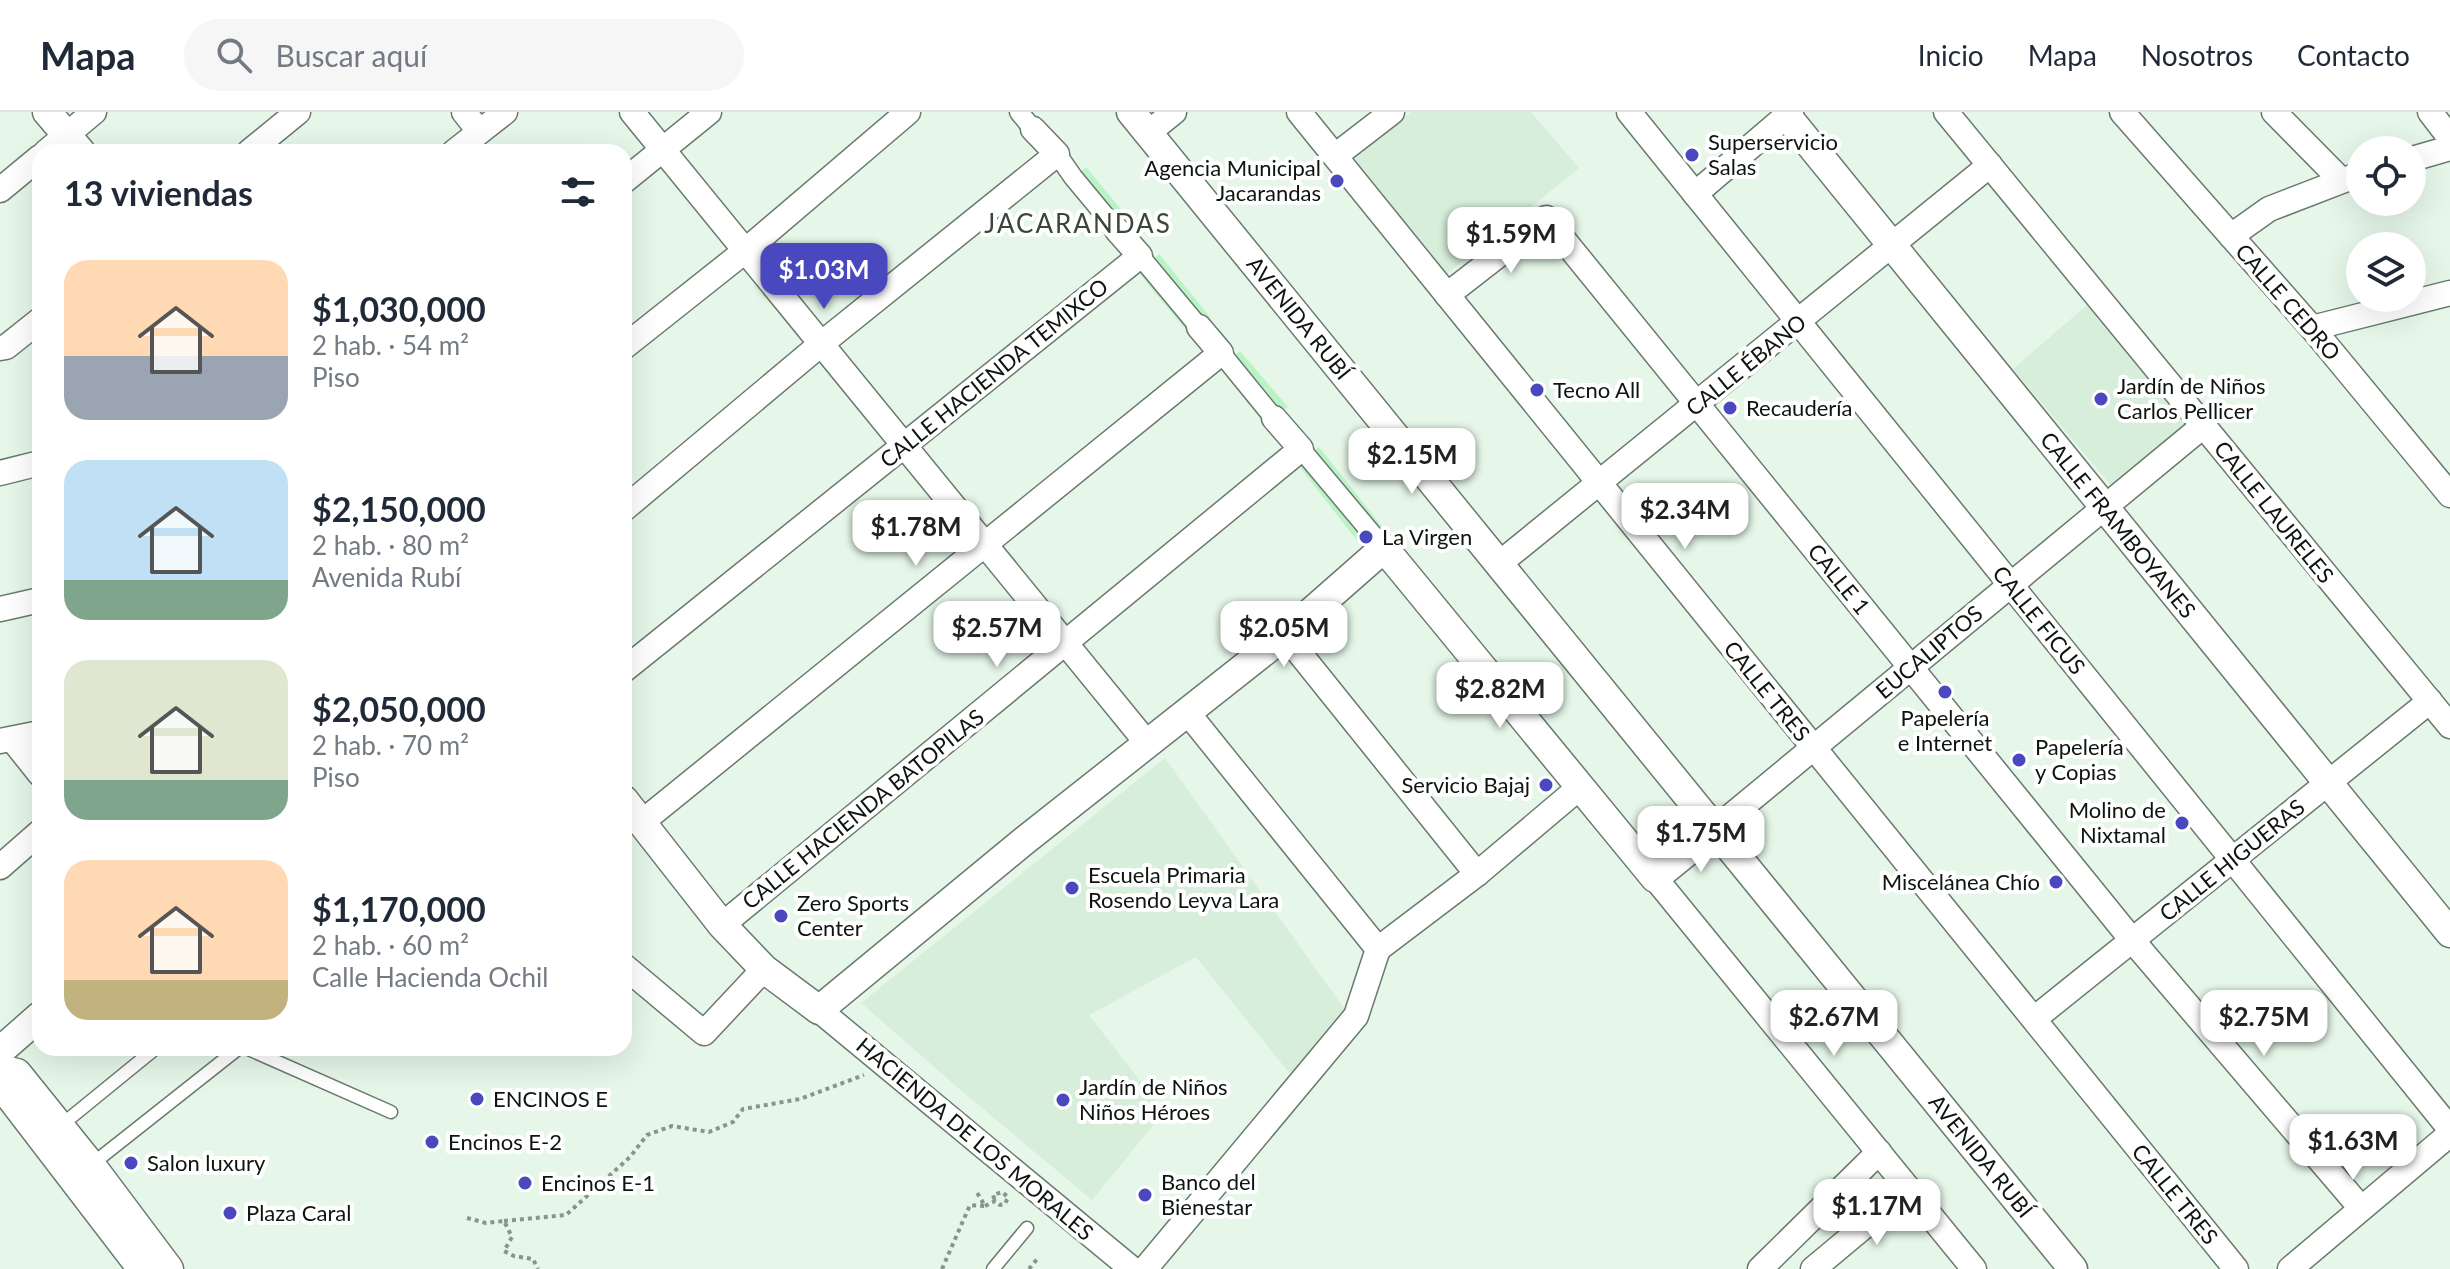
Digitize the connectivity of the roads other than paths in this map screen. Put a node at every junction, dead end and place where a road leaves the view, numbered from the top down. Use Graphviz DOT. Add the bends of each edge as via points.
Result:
graph roads {
  1 [pos="47,112"];
  2 [pos="94,112"];
  3 [pos="298,112"];
  4 [pos="464,112"];
  5 [pos="505,112"];
  6 [pos="632,112"];
  7 [pos="709,112"];
  8 [pos="908,112"];
  9 [pos="1174,112"];
  10 [pos="1299,112"];
  11 [pos="1392,112"];
  12 [pos="1629,112"];
  13 [pos="1946,112"];
  14 [pos="2122,112"];
  15 [pos="2274,112"];
  16 [pos="2430,112"];
  17 [pos="1789,114"];
  18 [pos="1026,121"];
  19 [pos="1139,122"];
  20 [pos="479,131"];
  21 [pos="2450,138"];
  22 [pos="64,144"];
  23 [pos="67,144"];
  24 [pos="259,144"];
  25 [pos="464,144"];
  26 [pos="2450,148"];
  27 [pos="663,150"];
  28 [pos="1057,154"];
  29 [pos="2426,155"];
  30 [pos="1335,156"];
  31 [pos="32,164"];
  32 [pos="1990,165"];
  33 [pos="2346,174"];
  34 [pos="632,175"];
  35 [pos="2346,179"];
  36 [pos="0,190"];
  37 [pos="1695,194"];
  38 [pos="1117,230"];
  39 [pos="2231,236"];
  40 [pos="1892,247"];
  41 [pos="745,251"];
  42 [pos="1140,256"];
  43 [pos="2450,293"];
  44 [pos="1447,295"];
  45 [pos="1799,322"];
  46 [pos="32,326"];
  47 [pos="1199,327"];
  48 [pos="2312,328"];
  49 [pos="632,341"];
  50 [pos="821,344"];
  51 [pos="0,348"];
  52 [pos="1221,353"];
  53 [pos="1697,404"];
  54 [pos="1274,418"];
  55 [pos="2203,426"];
  56 [pos="904,445"];
  57 [pos="1301,449"];
  58 [pos="32,465"];
  59 [pos="0,473"];
  60 [pos="1599,483"];
  61 [pos="2450,495"];
  62 [pos="632,502"];
  63 [pos="2104,508"];
  64 [pos="984,543"];
  65 [pos="1384,548"];
  66 [pos="1500,563"];
  67 [pos="2011,585"];
  68 [pos="32,602"];
  69 [pos="0,609"];
  70 [pos="1285,635"];
  71 [pos="1066,644"];
  72 [pos="632,664"];
  73 [pos="1911,667"];
  74 [pos="2430,701"];
  75 [pos="1187,712"];
  76 [pos="2450,726"];
  77 [pos="32,735"];
  78 [pos="6,740"];
  79 [pos="1147,743"];
  80 [pos="1813,747"];
  81 [pos="32,766"];
  82 [pos="2328,783"];
  83 [pos="1580,787"];
  84 [pos="633,811"];
  85 [pos="1714,830"];
  86 [pos="32,839"];
  87 [pos="2233,860"];
  88 [pos="0,867"];
  89 [pos="1477,874"];
  90 [pos="1655,878"];
  91 [pos="722,925"];
  92 [pos="2450,933"];
  93 [pos="2132,940"];
  94 [pos="1378,949"];
  95 [pos="764,969"];
  96 [pos="632,973"];
  97 [pos="819,1010"];
  98 [pos="2034,1019"];
  99 [pos="32,1025"];
  100 [pos="146,1056"];
  101 [pos="229,1056"];
  102 [pos="264,1056"];
  103 [pos="1,1062"];
  104 [pos="391,1112"];
  105 [pos="2450,1131"];
  106 [pos="52,1134"];
  107 [pos="1879,1152"];
  108 [pos="91,1165"];
  109 [pos="1909,1189"];
  110 [pos="2360,1207"];
  111 [pos="1027,1228"];
  112 [pos="142,1269"];
  113 [pos="169,1269"];
  114 [pos="993,1269"];
  115 [pos="1132,1269"];
  116 [pos="1145,1269"];
  117 [pos="1760,1269"];
  118 [pos="1813,1269"];
  119 [pos="1974,1269"];
  120 [pos="2073,1269"];
  121 [pos="2236,1269"];
  122 [pos="2290,1269"];
  1 -- 22 [label="street"];
  2 -- 23 [label="street"];
  3 -- 24 [label="street"];
  4 -- 20 [label="street"];
  5 -- 20 [label="street"];
  6 -- 27 [label="street"];
  7 -- 27 [label="street"];
  8 -- 41 [label="street"];
  9 -- 19 [label="street"];
  10 -- 30 [label="street, CALLE TRES"];
  11 -- 30 [label="street"];
  12 -- 37 [label="street, CALLE FICUS"];
  13 -- 32 [label="street, CALLE LAURELES"];
  14 -- 39 [label="street, CALLE CEDRO"];
  15 -- 33 [label="street"];
  16 -- 21 [label="street"];
  17 -- 37 [label="street"];
  17 -- 40 [label="street, CALLE FRAMBOYANES"];
  18 -- 28 [label="street"];
  19 -- 66 [label="street, AVENIDA RUBÍ"];
  20 -- 25 [label="street"];
  26 -- 29 [label="street"];
  27 -- 34 [label="street"];
  27 -- 41 [label="street"];
  28 -- 38 [label="street"];
  28 -- 50 [label="street"];
  30 -- 44 [label="street, CALLE TRES"];
  31 -- 36 [label="street"];
  32 -- 40 [label="street, CALLE ÉBANO"];
  32 -- 55 [label="street, CALLE LAURELES"];
  35 -- 39 [label="street" via="2269,209"];
  37 -- 45 [label="street, CALLE FICUS"];
  38 -- 42 [label="street"];
  39 -- 48 [label="street, CALLE CEDRO"];
  40 -- 45 [label="street, CALLE ÉBANO"];
  40 -- 63 [label="street, CALLE FRAMBOYANES"];
  41 -- 49 [label="street"];
  41 -- 50 [label="street"];
  42 -- 47 [label="street"];
  42 -- 56 [label="street, CALLE HACIENDA TEMIXCO"];
  43 -- 48 [label="street"];
  44 -- 53 [label="street, CALLE 1" via="1546,218"];
  44 -- 60 [label="street, CALLE TRES"];
  45 -- 53 [label="street, CALLE ÉBANO"];
  45 -- 67 [label="street, CALLE FICUS"];
  46 -- 51 [label="street"];
  47 -- 52 [label="street"];
  48 -- 61 [label="street, CALLE CEDRO"];
  50 -- 56 [label="street"];
  50 -- 62 [label="street"];
  52 -- 54 [label="street"];
  52 -- 64 [label="street"];
  53 -- 60 [label="street, CALLE ÉBANO"];
  53 -- 73 [label="street, CALLE 1"];
  54 -- 57 [label="street"];
  55 -- 63 [label="street, EUCALIPTOS"];
  55 -- 74 [label="street, CALLE LAURELES"];
  56 -- 64 [label="street"];
  56 -- 72 [label="street, CALLE HACIENDA TEMIXCO"];
  57 -- 65 [label="street"];
  57 -- 71 [label="street, CALLE HACIENDA BATOPILAS"];
  58 -- 59 [label="street"];
  60 -- 66 [label="street, CALLE ÉBANO"];
  60 -- 80 [label="street, CALLE TRES"];
  63 -- 67 [label="street, EUCALIPTOS"];
  63 -- 82 [label="street, CALLE FRAMBOYANES"];
  64 -- 71 [label="street"];
  64 -- 84 [label="street"];
  65 -- 70 [label="street"];
  65 -- 83 [label="street"];
  66 -- 85 [label="street, AVENIDA RUBÍ"];
  67 -- 73 [label="street, EUCALIPTOS"];
  67 -- 87 [label="street, CALLE FICUS"];
  68 -- 69 [label="street"];
  70 -- 75 [label="street"];
  70 -- 89 [label="street"];
  71 -- 79 [label="street"];
  71 -- 91 [label="street, CALLE HACIENDA BATOPILAS"];
  73 -- 80 [label="street, EUCALIPTOS"];
  73 -- 93 [label="street, CALLE 1"];
  74 -- 76 [label="street, CALLE LAURELES"];
  74 -- 82 [label="street, CALLE HIGUERAS"];
  75 -- 79 [label="street"];
  75 -- 94 [label="street"];
  77 -- 78 [label="street"];
  78 -- 81 [label="street"];
  79 -- 97 [label="street"];
  80 -- 85 [label="street, EUCALIPTOS"];
  80 -- 98 [label="street, CALLE TRES"];
  82 -- 87 [label="street, CALLE HIGUERAS"];
  82 -- 92 [label="street, CALLE FRAMBOYANES"];
  83 -- 89 [label="street"];
  83 -- 90 [label="street"];
  84 -- 91 [label="street"];
  85 -- 90 [label="street, EUCALIPTOS"];
  85 -- 120 [label="street, AVENIDA RUBÍ"];
  86 -- 88 [label="street"];
  87 -- 93 [label="street, CALLE HIGUERAS"];
  87 -- 105 [label="street, CALLE FICUS"];
  89 -- 94 [label="street"];
  90 -- 107 [label="street"];
  91 -- 95 [label="street"];
  93 -- 98 [label="street, CALLE HIGUERAS"];
  93 -- 110 [label="street, CALLE 1"];
  94 -- 116 [label="street" via="1356,1016"];
  95 -- 96 [label="street" via="704,1033"];
  95 -- 97 [label="street"];
  97 -- 115 [label="street, HACIENDA DE LOS MORALES"];
  98 -- 121 [label="street, CALLE TRES"];
  99 -- 103 [label="street"];
  100 -- 106 [label="lane"];
  101 -- 108 [label="lane"];
  102 -- 104 [label="lane"];
  103 -- 106 [label="street" via="1,1085"];
  105 -- 110 [label="street"];
  106 -- 108 [label="street"];
  106 -- 112 [label="street"];
  107 -- 109 [label="street"];
  107 -- 117 [label="street"];
  108 -- 113 [label="street"];
  109 -- 118 [label="street"];
  109 -- 119 [label="street"];
  110 -- 122 [label="street"];
  111 -- 114 [label="lane"];
}
